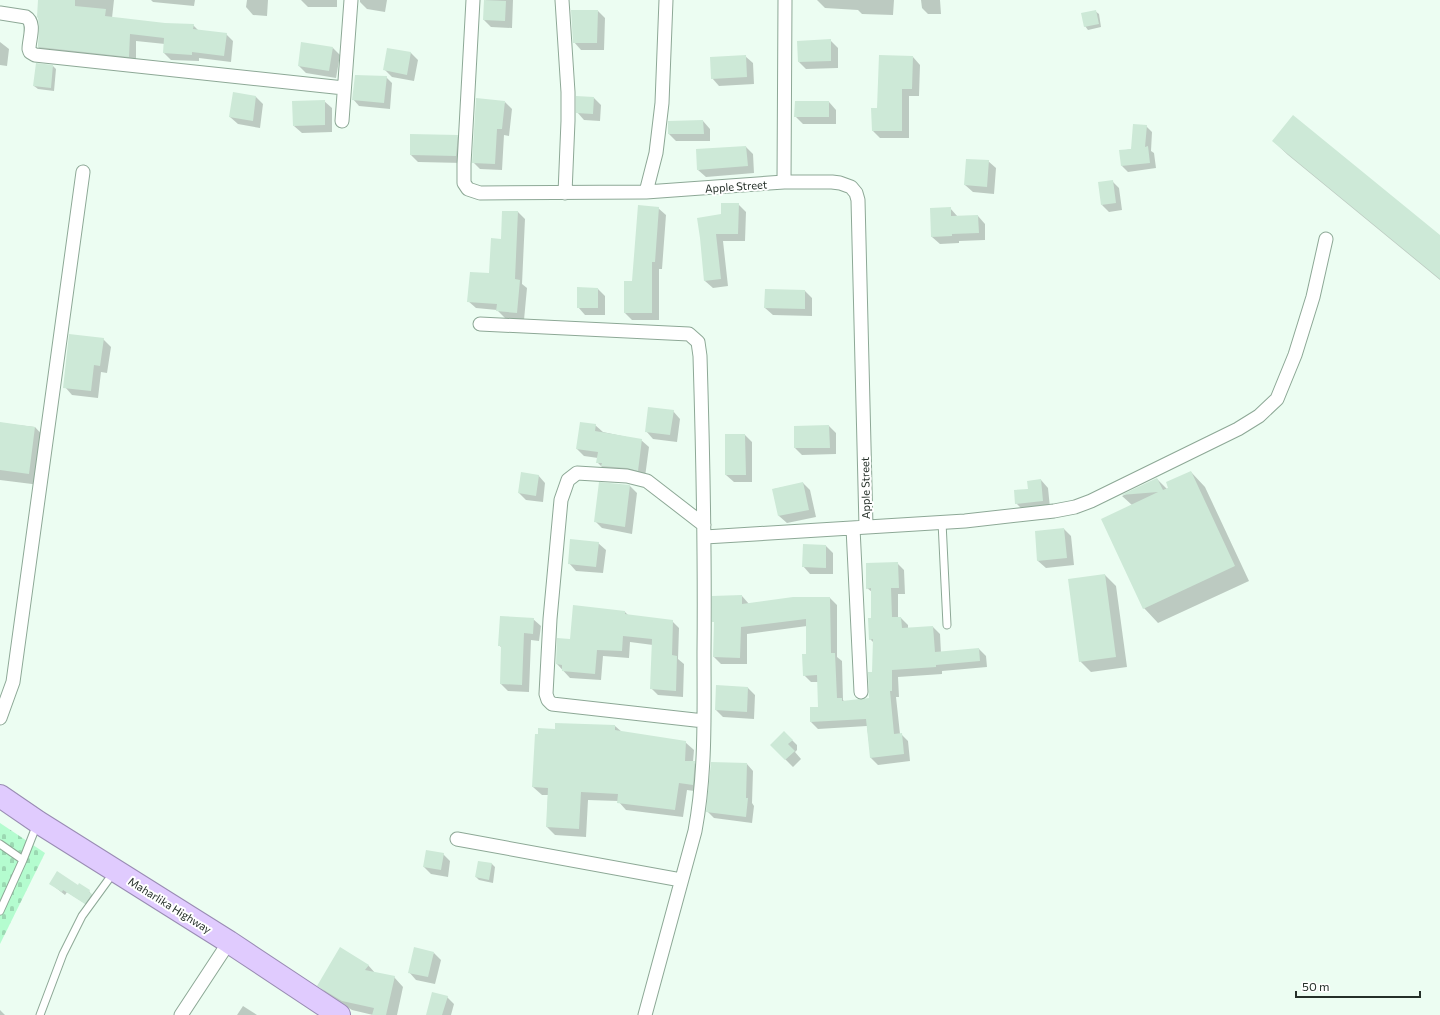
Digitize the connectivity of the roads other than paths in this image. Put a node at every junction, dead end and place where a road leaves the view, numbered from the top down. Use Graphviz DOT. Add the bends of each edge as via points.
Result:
graph roads {
  1 [pos="350,0"];
  2 [pos="473,0"];
  3 [pos="562,0"];
  4 [pos="666,0"];
  5 [pos="785,0"];
  6 [pos="0,13"];
  7 [pos="344,88"];
  8 [pos="342,121"];
  9 [pos="83,172"];
  10 [pos="784,182"];
  11 [pos="646,192"];
  12 [pos="565,193"];
  13 [pos="1326,239"];
  14 [pos="480,324"];
  15 [pos="942,522"];
  16 [pos="859,527"];
  17 [pos="704,531"];
  18 [pos="946,625"];
  19 [pos="860,692"];
  20 [pos="0,718"];
  21 [pos="704,721"];
  22 [pos="0,796"];
  23 [pos="38,822"];
  24 [pos="457,839"];
  25 [pos="0,844"];
  26 [pos="23,860"];
  27 [pos="115,870"];
  28 [pos="681,880"];
  29 [pos="0,911"];
  30 [pos="229,942"];
  31 [pos="40,1015"];
  32 [pos="181,1015"];
  33 [pos="339,1015"];
  34 [pos="645,1015"];
  1 -- 7 [label="street"];
  2 -- 12 [label="street, Apple Street" via="464,183 468,189 480,193"];
  3 -- 12 [label="street" via="568,92"];
  4 -- 11 [label="street" via="662,103 656,152"];
  5 -- 10 [label="street"];
  6 -- 7 [label="street" via="29,18 29,49 35,55"];
  7 -- 8 [label="street"];
  9 -- 20 [label="street" via="13,682"];
  10 -- 11 [label="street, Apple Street"];
  10 -- 16 [label="street, Apple Street" via="846,184 856,193 858,200"];
  11 -- 12 [label="street, Apple Street"];
  13 -- 15 [label="street" via="1313,297 1295,354 1276,399 1259,416 1238,429 1075,507"];
  14 -- 17 [label="street" via="675,333 688,334 694,338 698,342 700,356"];
  15 -- 16 [label="street"];
  15 -- 18 [label="lane"];
  16 -- 17 [label="street"];
  16 -- 19 [label="street"];
  17 -- 21 [label="street"];
  17 -- 21 [label="street" via="647,481 627,476 577,473 568,480 561,500 546,694 552,704"];
  21 -- 28 [label="street" via="700,807"];
  22 -- 23 [label="highway, Maharlika Highway"];
  23 -- 26 [label="lane"];
  23 -- 27 [label="highway, Maharlika Highway"];
  24 -- 28 [label="street"];
  25 -- 26 [label="lane"];
  26 -- 29 [label="lane"];
  27 -- 30 [label="highway, Maharlika Highway"];
  27 -- 31 [label="lane" via="79,923 63,954"];
  28 -- 34 [label="street"];
  30 -- 32 [label="street"];
  30 -- 33 [label="highway, Maharlika Highway"];
}
